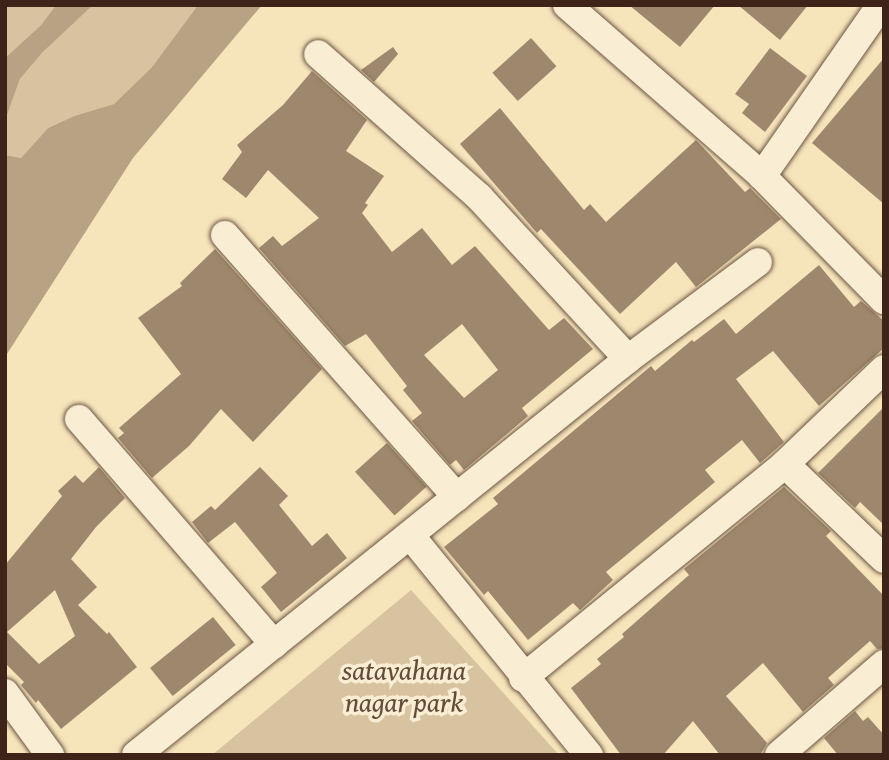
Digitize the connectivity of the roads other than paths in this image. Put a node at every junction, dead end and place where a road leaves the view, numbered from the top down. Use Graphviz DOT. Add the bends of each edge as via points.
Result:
graph roads {
  1 [pos="567,5"];
  2 [pos="877,10"];
  3 [pos="318,54"];
  4 [pos="762,176"];
  5 [pos="225,235"];
  6 [pos="758,262"];
  7 [pos="884,300"];
  8 [pos="628,359"];
  9 [pos="884,369"];
  10 [pos="79,419"];
  11 [pos="785,464"];
  12 [pos="457,497"];
  13 [pos="410,535"];
  14 [pos="884,559"];
  15 [pos="274,644"];
  16 [pos="884,664"];
  17 [pos="523,678"];
  18 [pos="5,693"];
  19 [pos="50,755"];
  20 [pos="136,755"];
  21 [pos="589,755"];
  22 [pos="779,755"];
  1 -- 4 [label="street"];
  2 -- 4 [label="street"];
  3 -- 8 [label="street" via="479,197"];
  4 -- 7 [label="street"];
  5 -- 12 [label="street"];
  6 -- 8 [label="street"];
  8 -- 12 [label="street"];
  9 -- 11 [label="street"];
  10 -- 15 [label="street"];
  11 -- 14 [label="street"];
  11 -- 17 [label="street"];
  12 -- 13 [label="street"];
  13 -- 15 [label="street"];
  13 -- 17 [label="street"];
  15 -- 20 [label="street"];
  16 -- 22 [label="street"];
  17 -- 21 [label="street"];
  18 -- 19 [label="street"];
}
